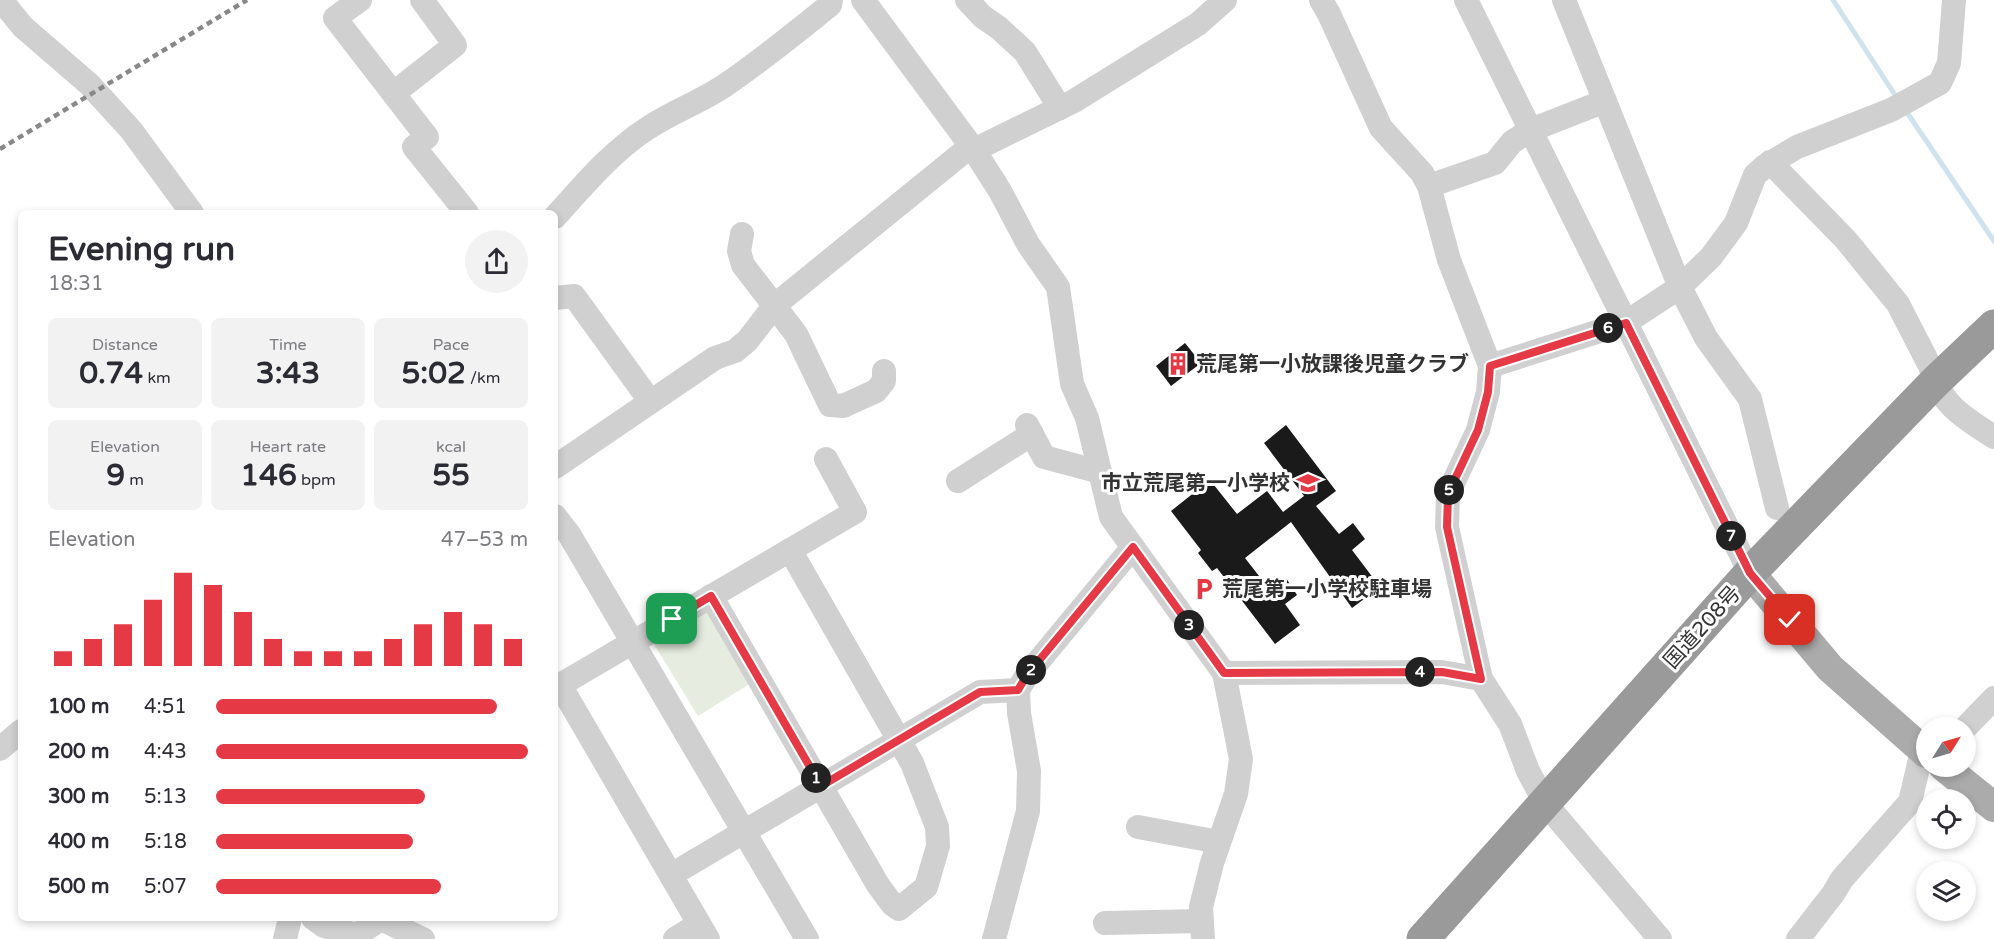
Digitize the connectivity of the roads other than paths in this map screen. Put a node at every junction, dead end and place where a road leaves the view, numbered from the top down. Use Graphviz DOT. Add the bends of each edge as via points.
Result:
graph roads {
  1 [pos="1,0"];
  2 [pos="360,0"];
  3 [pos="422,0"];
  4 [pos="863,0"];
  5 [pos="967,0"];
  6 [pos="1226,0"];
  7 [pos="1321,0"];
  8 [pos="1467,0"];
  9 [pos="1564,0"];
  10 [pos="1954,0"];
  11 [pos="829,2"];
  12 [pos="394,93"];
  13 [pos="1605,101"];
  14 [pos="1060,108"];
  15 [pos="1531,130"];
  16 [pos="973,148"];
  17 [pos="1770,162"];
  18 [pos="1429,186"];
  19 [pos="190,210"];
  20 [pos="465,210"];
  21 [pos="558,214"];
  22 [pos="742,234"];
  23 [pos="1680,287"];
  24 [pos="558,298"];
  25 [pos="775,305"];
  26 [pos="1626,323"];
  27 [pos="1994,326"];
  28 [pos="1490,366"];
  29 [pos="884,371"];
  30 [pos="1935,382"];
  31 [pos="650,401"];
  32 [pos="1994,437"];
  33 [pos="826,459"];
  34 [pos="558,465"];
  35 [pos="1100,472"];
  36 [pos="958,481"];
  37 [pos="1777,508"];
  38 [pos="558,520"];
  39 [pos="1133,547"];
  40 [pos="790,550"];
  41 [pos="1750,573"];
  42 [pos="711,596"];
  43 [pos="632,642"];
  44 [pos="1224,673"];
  45 [pos="1481,679"];
  46 [pos="1018,690"];
  47 [pos="1994,698"];
  48 [pos="1976,717"];
  49 [pos="18,734"];
  50 [pos="899,741"];
  51 [pos="1916,744"];
  52 [pos="0,749"];
  53 [pos="1920,777"];
  54 [pos="1956,777"];
  55 [pos="821,786"];
  56 [pos="1545,803"];
  57 [pos="1994,807"];
  58 [pos="1138,827"];
  59 [pos="743,831"];
  60 [pos="1219,843"];
  61 [pos="671,875"];
  62 [pos="317,921"];
  63 [pos="378,921"];
  64 [pos="385,921"];
  65 [pos="1105,922"];
  66 [pos="1202,930"];
  67 [pos="704,932"];
  68 [pos="423,939"];
  69 [pos="675,939"];
  70 [pos="807,939"];
  71 [pos="994,939"];
  72 [pos="1423,939"];
  73 [pos="1659,939"];
  74 [pos="1798,939"];
  1 -- 19 [label="street" via="23,27 89,84 131,130"];
  2 -- 12 [label="street" via="335,18"];
  3 -- 12 [label="street" via="456,45"];
  4 -- 16 [label="street"];
  5 -- 14 [label="street" via="1025,52"];
  6 -- 14 [label="street" via="1198,24"];
  7 -- 18 [label="street" via="1381,128"];
  8 -- 15 [label="street"];
  9 -- 13 [label="street"];
  10 -- 17 [label="street" via="1949,63 1940,83 1891,110 1797,147"];
  11 -- 21 [label="street" via="755,65 647,129 614,156"];
  12 -- 20 [label="street" via="427,137 414,147"];
  13 -- 15 [label="street"];
  13 -- 23 [label="street"];
  14 -- 16 [label="street"];
  15 -- 18 [label="street" via="1512,142 1495,163"];
  15 -- 26 [label="street"];
  16 -- 25 [label="street"];
  16 -- 35 [label="street" via="1028,244 1058,287 1072,384 1087,418"];
  17 -- 23 [label="street" via="1755,175 1736,223 1718,248"];
  17 -- 30 [label="street" via="1846,240 1898,304"];
  18 -- 28 [label="street" via="1449,260"];
  22 -- 25 [label="street" via="739,251 743,265"];
  23 -- 26 [label="street"];
  23 -- 37 [label="street" via="1706,338 1750,399"];
  24 -- 31 [label="street" via="574,296"];
  25 -- 29 [label="street" via="796,334 830,405 843,406 876,391 884,381"];
  25 -- 31 [label="street" via="735,351 715,358"];
  26 -- 28 [label="street"];
  26 -- 41 [label="street"];
  27 -- 30 [label="highway, 国道208号"];
  28 -- 45 [label="street" via="1478,430 1448,494 1447,527"];
  30 -- 32 [label="street" via="1955,412"];
  30 -- 41 [label="highway, 国道208号"];
  31 -- 34 [label="street"];
  33 -- 40 [label="street" via="855,513"];
  35 -- 36 [label="street" via="1044,457 1030,430"];
  35 -- 39 [label="street" via="1111,517"];
  38 -- 43 [label="street"];
  39 -- 44 [label="street"];
  39 -- 46 [label="street"];
  40 -- 42 [label="street"];
  40 -- 50 [label="street"];
  41 -- 51 [label="main road" via="1830,668"];
  41 -- 56 [label="highway, 国道208号"];
  42 -- 43 [label="street"];
  42 -- 55 [label="street"];
  43 -- 59 [label="street"];
  43 -- 61 [label="street" via="560,686"];
  44 -- 45 [label="street" via="1442,672"];
  44 -- 60 [label="street" via="1241,759 1236,794"];
  45 -- 56 [label="street" via="1510,724"];
  46 -- 50 [label="street" via="980,692"];
  46 -- 71 [label="street" via="1029,771 1028,811"];
  47 -- 48 [label="street"];
  49 -- 52 [label="street"];
  50 -- 55 [label="street"];
  50 -- 55 [label="street" via="937,827 939,846 926,887 899,909 878,885"];
  53 -- 74 [label="street" via="1910,801 1842,879"];
  54 -- 57 [label="main road"];
  55 -- 59 [label="street"];
  56 -- 72 [label="highway, 国道208号"];
  56 -- 73 [label="street"];
  58 -- 60 [label="street"];
  59 -- 61 [label="street"];
  59 -- 70 [label="street"];
  60 -- 66 [label="street" via="1201,907"];
  61 -- 67 [label="street"];
  62 -- 63 [label="street" via="357,935"];
  64 -- 68 [label="street"];
  65 -- 66 [label="street"];
  67 -- 69 [label="street"];
}
